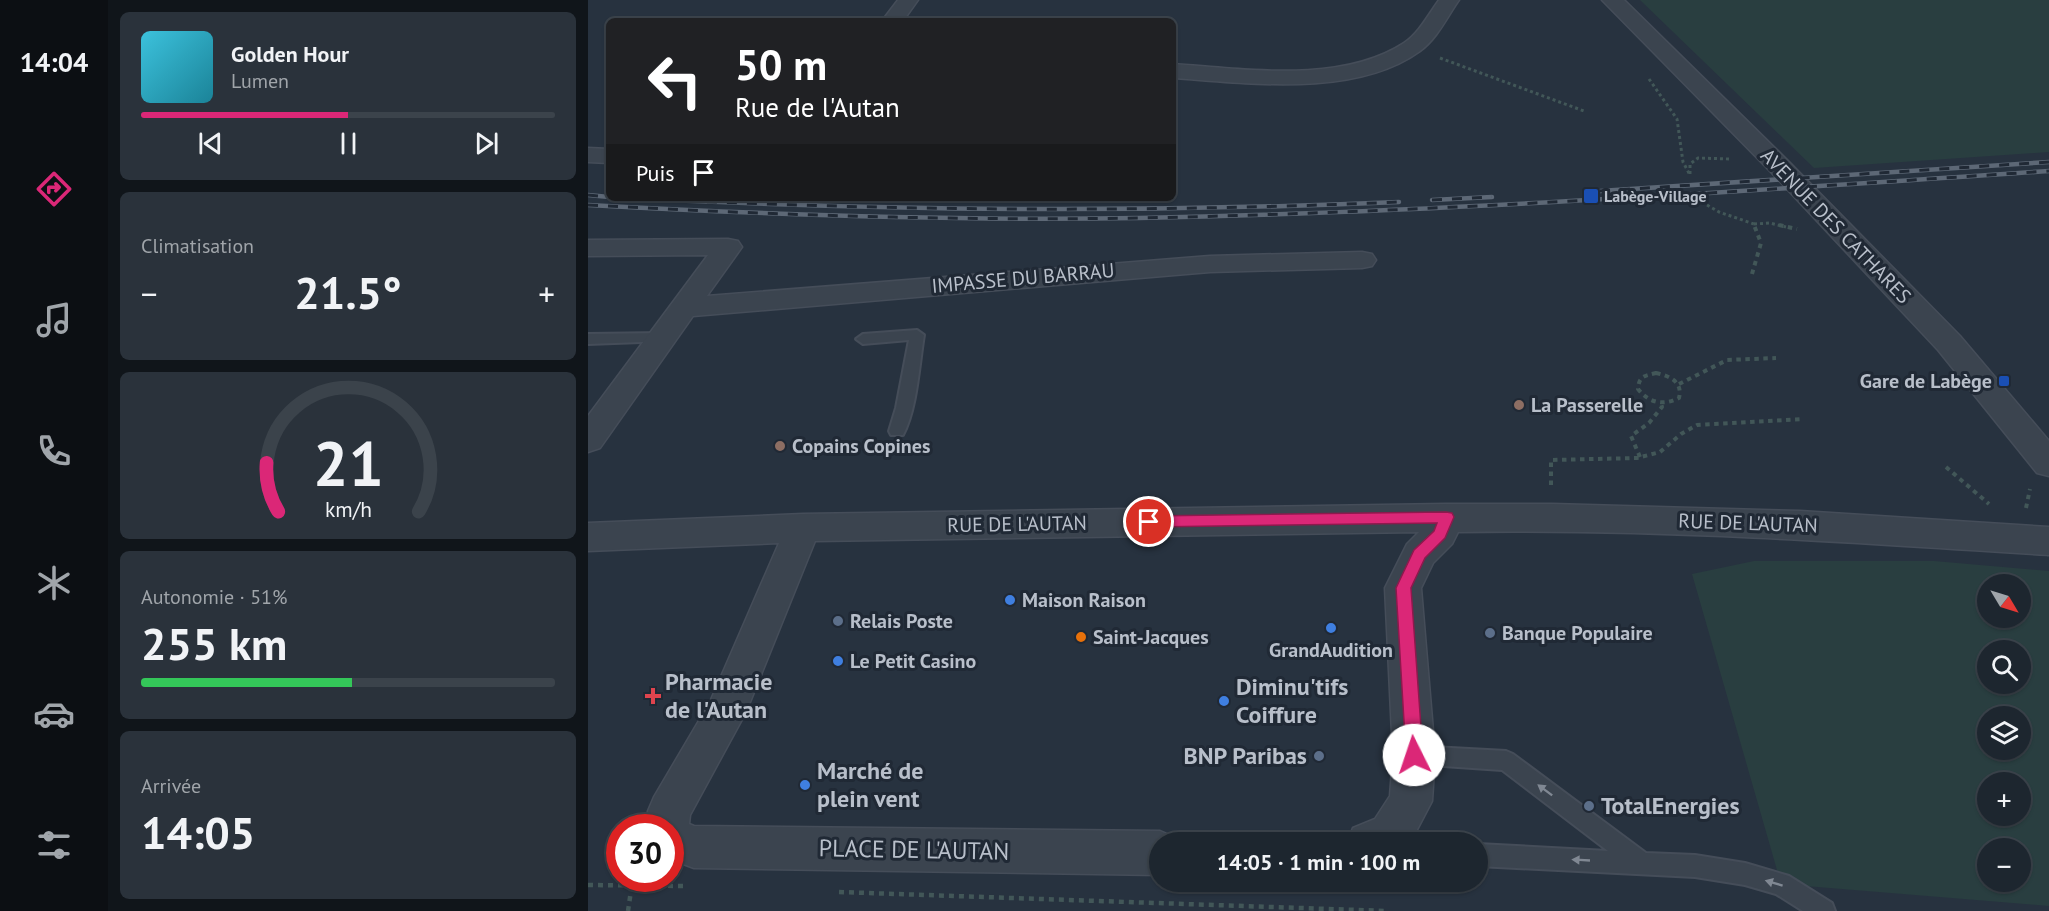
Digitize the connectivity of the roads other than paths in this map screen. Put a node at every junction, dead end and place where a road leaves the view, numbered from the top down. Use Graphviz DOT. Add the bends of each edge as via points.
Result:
graph roads {
  1 [pos="908,0"];
  2 [pos="1449,0"];
  3 [pos="1612,0"];
  4 [pos="894,18"];
  5 [pos="1176,71"];
  6 [pos="588,155"];
  7 [pos="606,156"];
  8 [pos="588,248"];
  9 [pos="1362,260"];
  10 [pos="685,307"];
  11 [pos="663,338"];
  12 [pos="588,339"];
  13 [pos="862,339"];
  14 [pos="897,431"];
  15 [pos="588,440"];
  16 [pos="2049,464"];
  17 [pos="1446,517"];
  18 [pos="803,528"];
  19 [pos="588,537"];
  20 [pos="2049,541"];
  21 [pos="1414,755"];
  22 [pos="669,814"];
  23 [pos="1394,832"];
  24 [pos="684,843"];
  25 [pos="1149,853"];
  26 [pos="1488,855"];
  27 [pos="1642,863"];
  28 [pos="1824,911"];
  1 -- 4 [label="street"];
  2 -- 5 [label="street" via="1428,32 1411,47 1381,62 1298,77"];
  3 -- 16 [label="street, AVENUE DES CATHARES" via="1949,343"];
  6 -- 7 [label="street"];
  8 -- 10 [label="street" via="728,248"];
  9 -- 10 [label="street, IMPASSE DU BARRAU" via="1210,264"];
  10 -- 11 [label="street"];
  11 -- 12 [label="lane"];
  11 -- 15 [label="street"];
  13 -- 14 [label="lane" via="916,335"];
  17 -- 18 [label="street, RUE DE L'AUTAN"];
  17 -- 20 [label="street, RUE DE L'AUTAN" via="1800,525"];
  17 -- 21 [label="street" via="1440,534 1420,554 1403,588"];
  18 -- 19 [label="street, RUE DE L'AUTAN"];
  18 -- 22 [label="street" via="726,712"];
  21 -- 23 [label="street" via="1411,801"];
  27 -- 21 [label="lane, one-way" via="1506,761"];
  24 -- 25 [label="street, PLACE DE L'AUTAN" via="694,847"];
  27 -- 26 [label="lane, one-way"];
  28 -- 27 [label="lane, one-way" via="1781,884 1745,874"];
}
